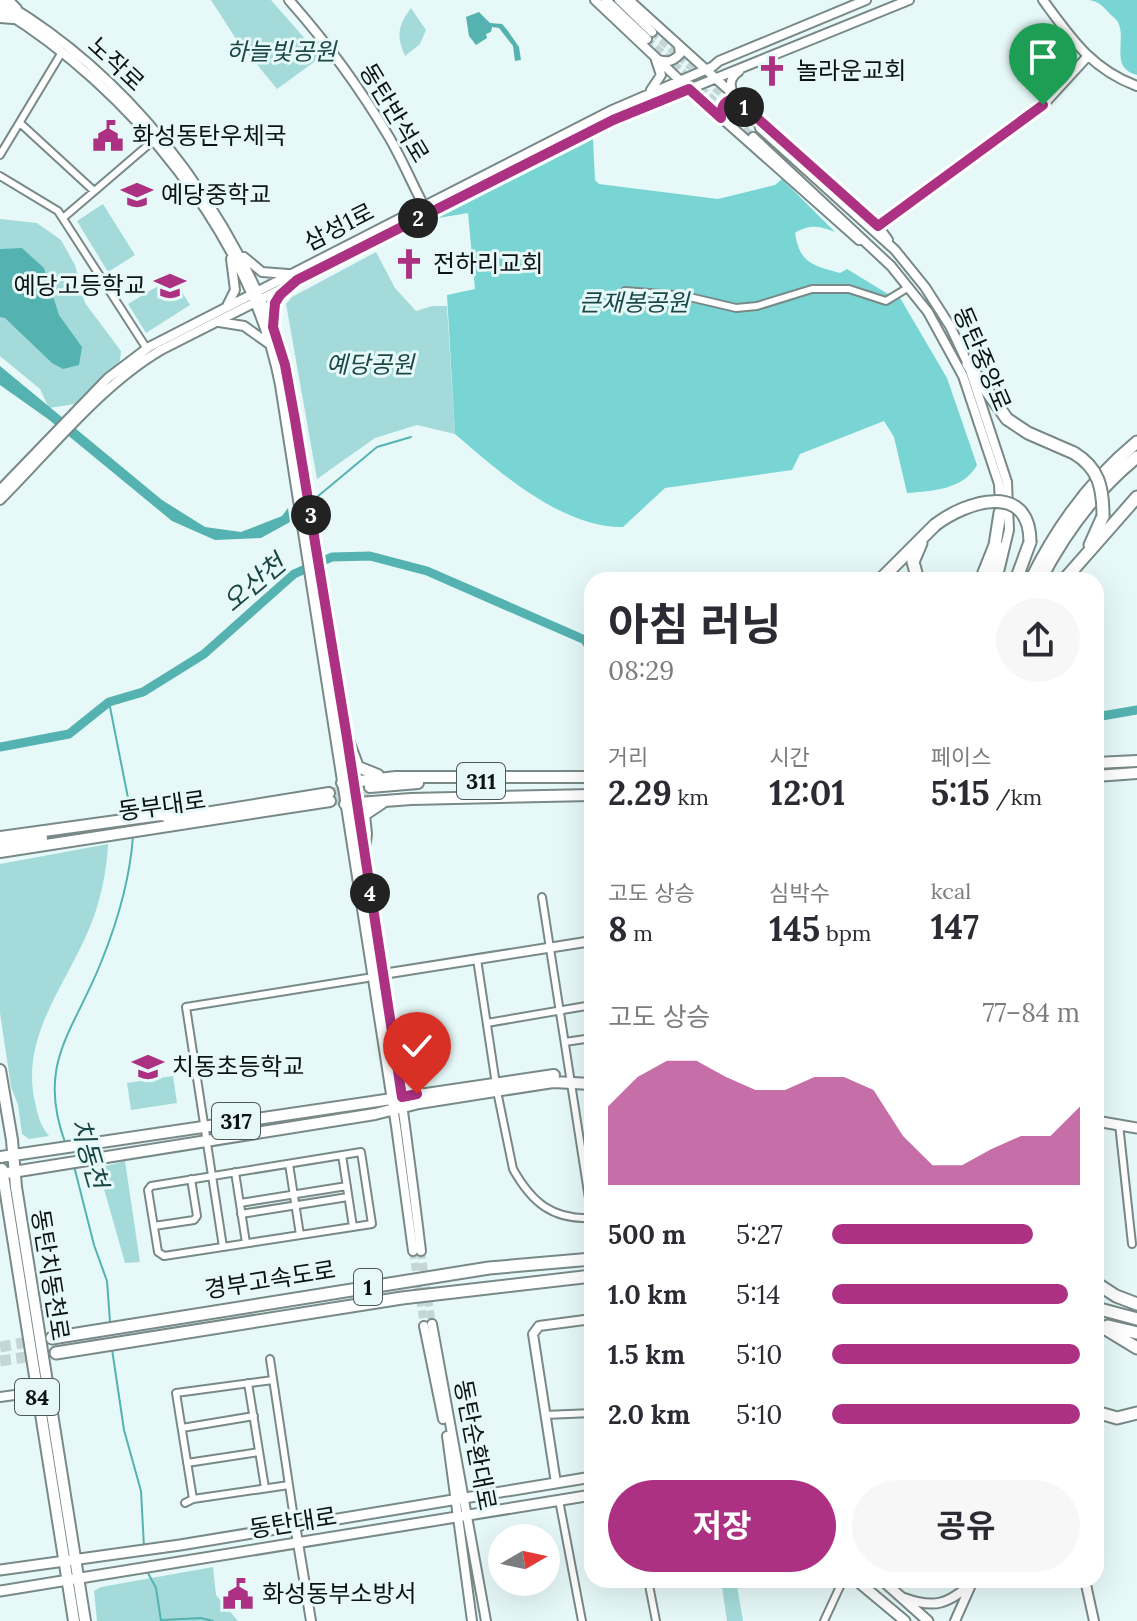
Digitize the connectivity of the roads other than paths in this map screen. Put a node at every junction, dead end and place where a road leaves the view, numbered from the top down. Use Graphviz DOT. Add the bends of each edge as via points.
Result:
graph roads {
  1 [pos="0,0"];
  2 [pos="7,0"];
  3 [pos="289,0"];
  4 [pos="595,0"];
  5 [pos="606,0"];
  6 [pos="619,0"];
  7 [pos="629,0"];
  8 [pos="866,0"];
  9 [pos="909,0"];
  10 [pos="1043,0"];
  11 [pos="0,9"];
  12 [pos="16,15"];
  13 [pos="0,17"];
  14 [pos="679,47"];
  15 [pos="64,49"];
  16 [pos="1087,57"];
  17 [pos="656,58"];
  18 [pos="745,66"];
  19 [pos="705,70"];
  20 [pos="714,79"];
  21 [pos="680,80"];
  22 [pos="1137,86"];
  23 [pos="660,88"];
  24 [pos="689,89"];
  25 [pos="646,94"];
  26 [pos="737,100"];
  27 [pos="136,115"];
  28 [pos="623,116"];
  29 [pos="721,118"];
  30 [pos="20,123"];
  31 [pos="760,128"];
  32 [pos="753,137"];
  33 [pos="154,140"];
  34 [pos="0,155"];
  35 [pos="0,176"];
  36 [pos="94,191"];
  37 [pos="418,195"];
  38 [pos="436,199"];
  39 [pos="426,210"];
  40 [pos="63,218"];
  41 [pos="878,226"];
  42 [pos="895,250"];
  43 [pos="234,252"];
  44 [pos="891,266"];
  45 [pos="295,277"];
  46 [pos="909,287"];
  47 [pos="625,291"];
  48 [pos="255,297"];
  49 [pos="219,311"];
  50 [pos="264,318"];
  51 [pos="215,323"];
  52 [pos="273,327"];
  53 [pos="270,345"];
  54 [pos="147,349"];
  55 [pos="968,364"];
  56 [pos="79,414"];
  57 [pos="55,438"];
  58 [pos="1137,442"];
  59 [pos="1137,451"];
  60 [pos="1137,460"];
  61 [pos="0,490"];
  62 [pos="1137,497"];
  63 [pos="0,500"];
  64 [pos="1000,513"];
  65 [pos="935,525"];
  66 [pos="1062,526"];
  67 [pos="1076,566"];
  68 [pos="888,572"];
  69 [pos="915,572"];
  70 [pos="984,572"];
  71 [pos="991,572"];
  72 [pos="999,572"];
  73 [pos="1019,572"];
  74 [pos="1036,572"];
  75 [pos="1045,572"];
  76 [pos="1071,572"];
  77 [pos="347,738"];
  78 [pos="1137,761"];
  79 [pos="1104,763"];
  80 [pos="1137,773"];
  81 [pos="1104,775"];
  82 [pos="396,777"];
  83 [pos="584,779"];
  84 [pos="584,779"];
  85 [pos="348,782"];
  86 [pos="584,793"];
  87 [pos="584,793"];
  88 [pos="329,797"];
  89 [pos="386,801"];
  90 [pos="351,804"];
  91 [pos="110,831"];
  92 [pos="1,838"];
  93 [pos="364,850"];
  94 [pos="2,857"];
  95 [pos="542,897"];
  96 [pos="584,942"];
  97 [pos="551,947"];
  98 [pos="477,959"];
  99 [pos="383,974"];
  100 [pos="371,978"];
  101 [pos="584,1006"];
  102 [pos="560,1010"];
  103 [pos="487,1023"];
  104 [pos="584,1039"];
  105 [pos="565,1042"];
  106 [pos="0,1070"];
  107 [pos="584,1077"];
  108 [pos="571,1078"];
  109 [pos="584,1082"];
  110 [pos="496,1087"];
  111 [pos="397,1103"];
  112 [pos="1104,1122"];
  113 [pos="1119,1124"];
  114 [pos="205,1126"];
  115 [pos="1137,1128"];
  116 [pos="207,1140"];
  117 [pos="13,1155"];
  118 [pos="342,1155"];
  119 [pos="0,1156"];
  120 [pos="289,1164"];
  121 [pos="584,1165"];
  122 [pos="235,1172"];
  123 [pos="6,1173"];
  124 [pos="212,1176"];
  125 [pos="191,1179"];
  126 [pos="347,1186"];
  127 [pos="293,1194"];
  128 [pos="348,1197"];
  129 [pos="240,1203"];
  130 [pos="295,1205"];
  131 [pos="241,1214"];
  132 [pos="584,1218"];
  133 [pos="154,1226"];
  134 [pos="353,1227"];
  135 [pos="300,1235"];
  136 [pos="246,1243"];
  137 [pos="1132,1244"];
  138 [pos="223,1247"];
  139 [pos="417,1251"];
  140 [pos="584,1260"];
  141 [pos="584,1277"];
  142 [pos="1104,1288"];
  143 [pos="1137,1304"];
  144 [pos="1104,1310"];
  145 [pos="1137,1319"];
  146 [pos="584,1320"];
  147 [pos="1104,1324"];
  148 [pos="428,1325"];
  149 [pos="1104,1327"];
  150 [pos="1137,1333"];
  151 [pos="52,1338"];
  152 [pos="1137,1348"];
  153 [pos="56,1353"];
  154 [pos="270,1359"];
  155 [pos="273,1380"];
  156 [pos="248,1383"];
  157 [pos="42,1391"];
  158 [pos="0,1397"];
  159 [pos="584,1413"];
  160 [pos="545,1415"];
  161 [pos="1137,1415"];
  162 [pos="254,1416"];
  163 [pos="1104,1416"];
  164 [pos="182,1428"];
  165 [pos="259,1452"];
  166 [pos="187,1463"];
  167 [pos="584,1478"];
  168 [pos="556,1483"];
  169 [pos="289,1485"];
  170 [pos="265,1488"];
  171 [pos="584,1496"];
  172 [pos="460,1498"];
  173 [pos="193,1499"];
  174 [pos="559,1500"];
  175 [pos="185,1503"];
  176 [pos="468,1515"];
  177 [pos="457,1518"];
  178 [pos="295,1525"];
  179 [pos="298,1542"];
  180 [pos="70,1560"];
  181 [pos="0,1570"];
  182 [pos="73,1579"];
  183 [pos="650,1588"];
  184 [pos="839,1588"];
  185 [pos="866,1588"];
  186 [pos="891,1588"];
  187 [pos="963,1588"];
  188 [pos="969,1588"];
  189 [pos="1087,1588"];
  190 [pos="0,1591"];
  191 [pos="901,1597"];
  192 [pos="74,1621"];
  193 [pos="85,1621"];
  194 [pos="311,1621"];
  195 [pos="472,1621"];
  196 [pos="486,1621"];
  197 [pos="582,1621"];
  198 [pos="656,1621"];
  199 [pos="824,1621"];
  200 [pos="905,1621"];
  201 [pos="928,1621"];
  202 [pos="955,1621"];
  203 [pos="1094,1621"];
  1 -- 12 [label="street, 노작로"];
  2 -- 12 [label="main road"];
  3 -- 37 [label="street, 동탄반석로" via="353,81"];
  4 -- 17 [label="street"];
  5 -- 6 [label="street" via="649,36"];
  7 -- 14 [label="street"];
  8 -- 19 [label="street, 삼성1로"];
  9 -- 18 [label="street, 삼성1로"];
  10 -- 16 [label="street"];
  11 -- 12 [label="street, 노작로"];
  12 -- 13 [label="main road"];
  12 -- 15 [label="street, 노작로"];
  14 -- 17 [label="street" via="674,59"];
  14 -- 19 [label="street"];
  15 -- 27 [label="street, 노작로"];
  15 -- 30 [label="street, 노작로"];
  16 -- 22 [label="street"];
  16 -- 41 [label="street" via="1043,105"];
  17 -- 21 [label="street"];
  17 -- 25 [label="street" via="661,75"];
  18 -- 20 [label="street, 삼성1로"];
  18 -- 26 [label="street" via="731,79"];
  19 -- 20 [label="street"];
  19 -- 21 [label="street, 삼성1로"];
  20 -- 24 [label="street, 삼성1로"];
  20 -- 26 [label="street"];
  21 -- 23 [label="street, 삼성1로"];
  21 -- 24 [label="street"];
  23 -- 25 [label="street, 삼성1로"];
  23 -- 28 [label="street" via="664,92"];
  24 -- 28 [label="street, 삼성1로"];
  24 -- 29 [label="street"];
  25 -- 38 [label="street, 삼성1로"];
  26 -- 29 [label="street" via="725,103"];
  26 -- 41 [label="street"];
  27 -- 33 [label="street, 노작로"];
  27 -- 43 [label="street, 노작로" via="198,184"];
  28 -- 39 [label="street, 삼성1로"];
  29 -- 44 [label="street"];
  30 -- 34 [label="street, 노작로"];
  30 -- 36 [label="street"];
  31 -- 42 [label="street, 동탄중앙로"];
  32 -- 44 [label="street"];
  33 -- 36 [label="street"];
  33 -- 43 [label="street, 노작로"];
  35 -- 40 [label="street"];
  36 -- 40 [label="street"];
  37 -- 38 [label="street"];
  37 -- 39 [label="street, 동탄반석로"];
  38 -- 39 [label="street, 삼성1로"];
  39 -- 45 [label="street, 삼성1로"];
  40 -- 54 [label="street"];
  41 -- 42 [label="street"];
  42 -- 55 [label="street, 동탄중앙로" via="939,308"];
  43 -- 45 [label="street" via="262,272"];
  43 -- 48 [label="street, 노작로"];
  43 -- 49 [label="street" via="235,290"];
  44 -- 46 [label="street, 동탄중앙로"];
  45 -- 48 [label="street, 삼성1로"];
  45 -- 52 [label="street" via="275,303"];
  46 -- 47 [label="street" via="886,301 849,289 812,289 736,308 685,296"];
  46 -- 64 [label="street, 동탄중앙로" via="963,376 999,484"];
  48 -- 49 [label="street, 삼성1로"];
  48 -- 50 [label="street"];
  48 -- 51 [label="street, 삼성1로"];
  49 -- 54 [label="street, 삼성1로"];
  50 -- 52 [label="street"];
  50 -- 53 [label="street"];
  51 -- 53 [label="street" via="241,324"];
  51 -- 56 [label="street, 삼성1로" via="140,363"];
  52 -- 77 [label="street" via="285,365"];
  53 -- 85 [label="street"];
  54 -- 56 [label="street, 삼성1로" via="108,378"];
  55 -- 67 [label="highway, bridge" via="1007,419 1085,459 1096,472 1103,516"];
  55 -- 72 [label="street, 동탄중앙로" via="1008,491 1009,530"];
  56 -- 57 [label="street"];
  57 -- 61 [label="street"];
  57 -- 63 [label="street"];
  58 -- 66 [label="highway" via="1087,491"];
  59 -- 66 [label="highway"];
  60 -- 75 [label="highway" via="1093,501"];
  62 -- 67 [label="highway"];
  64 -- 70 [label="highway"];
  64 -- 71 [label="street, 동탄중앙로"];
  65 -- 68 [label="highway"];
  65 -- 69 [label="highway" via="915,554"];
  65 -- 73 [label="highway, bridge" via="973,503 1001,502 1021,512 1030,542"];
  66 -- 74 [label="highway"];
  67 -- 76 [label="highway"];
  77 -- 82 [label="main road" via="358,767"];
  77 -- 85 [label="street"];
  78 -- 79 [label="main road"];
  80 -- 81 [label="main road"];
  82 -- 83 [label="main road"];
  82 -- 85 [label="main road"];
  84 -- 86 [label="main road, 311" via="461,782 371,792"];
  85 -- 90 [label="street"];
  87 -- 89 [label="main road"];
  88 -- 91 [label="main road, 동부대로"];
  89 -- 90 [label="main road"];
  89 -- 93 [label="main road" via="364,815"];
  90 -- 93 [label="street"];
  90 -- 100 [label="street"];
  91 -- 92 [label="main road, 동부대로"];
  91 -- 94 [label="main road"];
  93 -- 99 [label="street"];
  95 -- 97 [label="street"];
  96 -- 97 [label="street"];
  97 -- 98 [label="street"];
  97 -- 102 [label="street"];
  98 -- 99 [label="street"];
  98 -- 103 [label="street"];
  99 -- 111 [label="street"];
  100 -- 111 [label="street"];
  100 -- 114 [label="street" via="186,1007"];
  101 -- 102 [label="street"];
  102 -- 103 [label="street"];
  102 -- 105 [label="street"];
  103 -- 110 [label="street"];
  104 -- 105 [label="street"];
  105 -- 108 [label="street"];
  106 -- 117 [label="main road, 84"];
  107 -- 108 [label="main road, 317"];
  108 -- 109 [label="main road, 317"];
  108 -- 110 [label="main road, 317"];
  108 -- 121 [label="street"];
  110 -- 111 [label="main road, 317"];
  110 -- 132 [label="street" via="508,1154 519,1180 551,1212"];
  111 -- 114 [label="main road, 317"];
  111 -- 116 [label="main road, 317"];
  111 -- 139 [label="street"];
  112 -- 113 [label="main road"];
  113 -- 115 [label="main road"];
  113 -- 137 [label="street"];
  114 -- 116 [label="street"];
  114 -- 117 [label="main road, 317"];
  116 -- 123 [label="main road, 317"];
  116 -- 124 [label="street"];
  117 -- 119 [label="main road, 317"];
  117 -- 123 [label="main road, 84"];
  118 -- 120 [label="street"];
  118 -- 126 [label="street"];
  118 -- 134 [label="street" via="361,1152 372,1224"];
  119 -- 123 [label="main road, 84"];
  120 -- 122 [label="street"];
  120 -- 127 [label="street"];
  122 -- 124 [label="street"];
  122 -- 129 [label="street"];
  123 -- 157 [label="main road, 동탄치동천로 / 84"];
  124 -- 125 [label="street"];
  124 -- 138 [label="street"];
  125 -- 133 [label="street" via="151,1186"];
  125 -- 133 [label="street" via="194,1220"];
  126 -- 127 [label="street"];
  126 -- 128 [label="street"];
  127 -- 129 [label="street"];
  127 -- 130 [label="street"];
  128 -- 130 [label="street"];
  128 -- 134 [label="street"];
  129 -- 131 [label="street"];
  130 -- 131 [label="street"];
  130 -- 135 [label="street"];
  131 -- 136 [label="street"];
  133 -- 138 [label="street" via="158,1252 164,1256"];
  134 -- 135 [label="street"];
  135 -- 136 [label="street"];
  136 -- 138 [label="street"];
  140 -- 151 [label="highway, 경부고속도로 / 1" via="489,1268"];
  141 -- 153 [label="highway, 경부고속도로 / 1" via="402,1298"];
  142 -- 143 [label="highway"];
  144 -- 145 [label="highway"];
  146 -- 160 [label="street" via="535,1329"];
  147 -- 150 [label="highway"];
  148 -- 172 [label="street, 동탄순환대로"];
  149 -- 152 [label="highway"];
  154 -- 155 [label="street"];
  155 -- 156 [label="street"];
  155 -- 169 [label="street"];
  156 -- 162 [label="street"];
  156 -- 164 [label="street" via="176,1393"];
  157 -- 158 [label="street"];
  157 -- 180 [label="main road, 동탄치동천로 / 84"];
  159 -- 160 [label="street"];
  160 -- 168 [label="street"];
  161 -- 163 [label="highway"];
  162 -- 164 [label="street"];
  162 -- 165 [label="street"];
  164 -- 166 [label="street"];
  165 -- 166 [label="street"];
  165 -- 170 [label="street"];
  166 -- 173 [label="street"];
  167 -- 168 [label="main road, 동탄대로"];
  168 -- 172 [label="main road, 동탄대로"];
  169 -- 170 [label="street"];
  169 -- 178 [label="street"];
  170 -- 173 [label="street"];
  171 -- 174 [label="main road, 동탄대로"];
  172 -- 176 [label="street, 동탄순환대로"];
  172 -- 177 [label="street, 동탄순환대로"];
  172 -- 178 [label="main road, 동탄대로"];
  173 -- 175 [label="street"];
  174 -- 176 [label="main road, 동탄대로"];
  174 -- 197 [label="street"];
  176 -- 177 [label="main road, 동탄대로"];
  176 -- 196 [label="street, 동탄순환대로"];
  177 -- 179 [label="main road, 동탄대로"];
  177 -- 195 [label="street, 동탄순환대로"];
  178 -- 179 [label="street"];
  178 -- 180 [label="main road, 동탄대로"];
  179 -- 182 [label="main road, 동탄대로"];
  179 -- 194 [label="street"];
  180 -- 181 [label="main road, 동탄대로"];
  180 -- 182 [label="main road, 동탄치동천로 / 84"];
  182 -- 190 [label="main road, 동탄대로"];
  182 -- 192 [label="main road, 동탄치동천로 / 84"];
  182 -- 193 [label="main road, 동탄치동천로 / 84"];
  183 -- 198 [label="street"];
  184 -- 199 [label="street"];
  185 -- 200 [label="main road"];
  186 -- 191 [label="main road"];
  187 -- 191 [label="street" via="944,1603 921,1604"];
  188 -- 202 [label="street"];
  189 -- 203 [label="street"];
  191 -- 201 [label="main road"];
}
